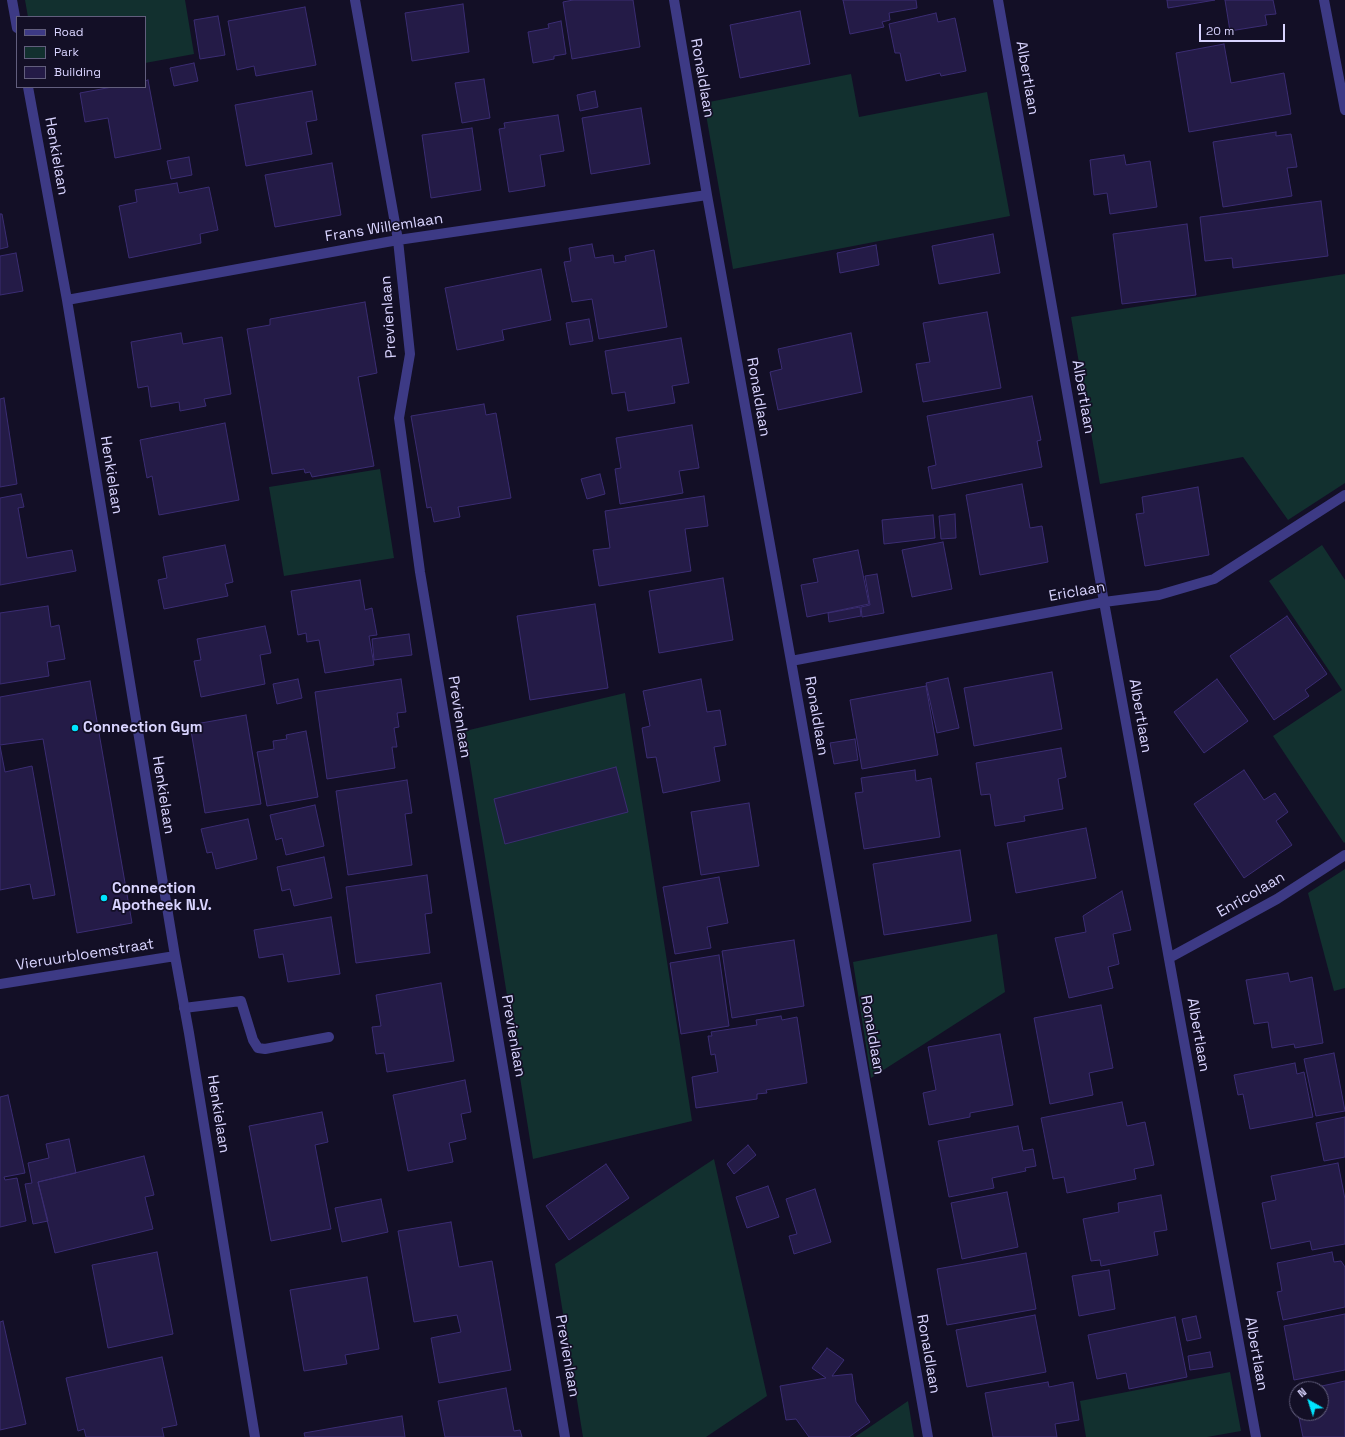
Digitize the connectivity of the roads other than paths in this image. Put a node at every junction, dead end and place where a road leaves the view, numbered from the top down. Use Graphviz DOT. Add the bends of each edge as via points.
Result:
graph roads {
  1 [pos="12,0"];
  2 [pos="355,0"];
  3 [pos="674,0"];
  4 [pos="998,0"];
  5 [pos="1324,0"];
  6 [pos="16,22"];
  7 [pos="28,88"];
  8 [pos="1345,110"];
  9 [pos="707,195"];
  10 [pos="398,240"];
  11 [pos="67,300"];
  12 [pos="1345,495"];
  13 [pos="1104,602"];
  14 [pos="791,661"];
  15 [pos="1345,855"];
  16 [pos="174,956"];
  17 [pos="1169,958"];
  18 [pos="0,984"];
  19 [pos="184,1008"];
  20 [pos="330,1037"];
  21 [pos="256,1437"];
  22 [pos="566,1437"];
  23 [pos="928,1437"];
  24 [pos="1256,1437"];
  1 -- 6 [label="street"];
  2 -- 10 [label="street, Previenlaan"];
  3 -- 9 [label="street, Ronaldlaan"];
  4 -- 13 [label="street, Albertlaan"];
  5 -- 8 [label="street"];
  7 -- 11 [label="street, Henkielaan"];
  9 -- 10 [label="street, Frans Willemlaan"];
  9 -- 14 [label="street, Ronaldlaan"];
  10 -- 11 [label="street, Frans Willemlaan"];
  10 -- 22 [label="street, Previenlaan" via="410,354 399,418 420,572"];
  11 -- 16 [label="street, Henkielaan"];
  12 -- 13 [label="street, Ericlaan" via="1214,579 1159,595"];
  13 -- 14 [label="street, Ericlaan"];
  13 -- 17 [label="street, Albertlaan"];
  14 -- 23 [label="street, Ronaldlaan"];
  15 -- 17 [label="street, Enricolaan" via="1277,899"];
  16 -- 18 [label="street, Vieruurbloemstraat"];
  16 -- 19 [label="street, Henkielaan"];
  17 -- 24 [label="street, Albertlaan"];
  19 -- 20 [label="street" via="240,1001 258,1048 265,1049"];
  19 -- 21 [label="street, Henkielaan"];
}
